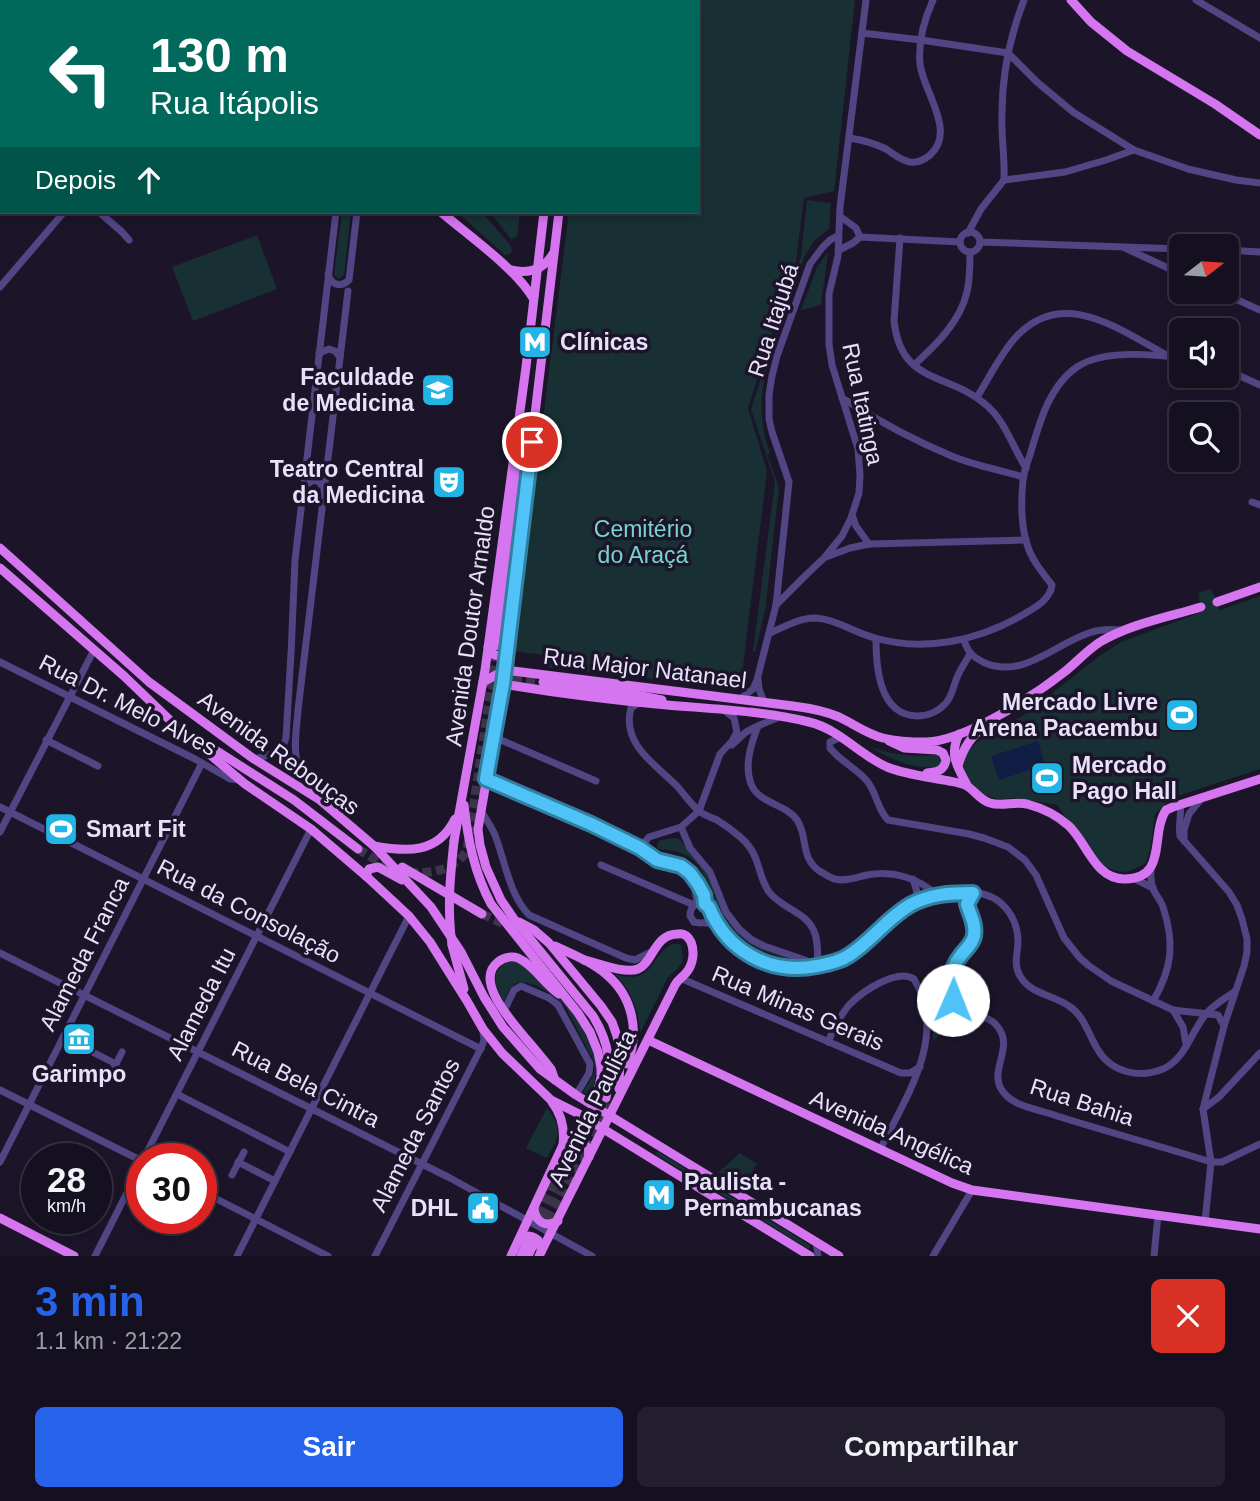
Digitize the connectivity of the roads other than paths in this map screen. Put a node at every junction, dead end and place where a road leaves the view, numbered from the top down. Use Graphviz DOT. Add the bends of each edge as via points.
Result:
graph roads {
  1 [pos="866,0"];
  2 [pos="933,0"];
  3 [pos="1024,0"];
  4 [pos="1072,0"];
  5 [pos="1196,0"];
  6 [pos="862,33"];
  7 [pos="1260,38"];
  8 [pos="921,40"];
  9 [pos="1008,53"];
  10 [pos="1260,135"];
  11 [pos="850,138"];
  12 [pos="1134,150"];
  13 [pos="1004,180"];
  14 [pos="1260,183"];
  15 [pos="62,214"];
  16 [pos="101,214"];
  17 [pos="336,214"];
  18 [pos="357,214"];
  19 [pos="443,214"];
  20 [pos="544,214"];
  21 [pos="559,214"];
  22 [pos="841,216"];
  23 [pos="968,233"];
  24 [pos="838,236"];
  25 [pos="860,237"];
  26 [pos="900,238"];
  27 [pos="129,240"];
  28 [pos="960,242"];
  29 [pos="980,242"];
  30 [pos="1121,247"];
  31 [pos="1169,249"];
  32 [pos="839,250"];
  33 [pos="1239,250"];
  34 [pos="1260,251"];
  35 [pos="970,252"];
  36 [pos="554,253"];
  37 [pos="537,269"];
  38 [pos="1169,269"];
  39 [pos="509,270"];
  40 [pos="328,273"];
  41 [pos="0,287"];
  42 [pos="348,291"];
  43 [pos="533,298"];
  44 [pos="1239,301"];
  45 [pos="1260,310"];
  46 [pos="319,353"];
  47 [pos="340,356"];
  48 [pos="1168,356"];
  49 [pos="914,365"];
  50 [pos="1239,375"];
  51 [pos="1260,385"];
  52 [pos="977,397"];
  53 [pos="842,398"];
  54 [pos="532,442"];
  55 [pos="1026,468"];
  56 [pos="1023,477"];
  57 [pos="303,489"];
  58 [pos="324,492"];
  59 [pos="852,515"];
  60 [pos="1026,540"];
  61 [pos="869,544"];
  62 [pos="0,548"];
  63 [pos="824,558"];
  64 [pos="0,568"];
  65 [pos="1260,587"];
  66 [pos="1217,602"];
  67 [pos="776,604"];
  68 [pos="1201,607"];
  69 [pos="294,618"];
  70 [pos="309,622"];
  71 [pos="1126,631"];
  72 [pos="770,633"];
  73 [pos="876,639"];
  74 [pos="964,640"];
  75 [pos="491,647"];
  76 [pos="94,650"];
  77 [pos="507,650"];
  78 [pos="970,654"];
  79 [pos="0,662"];
  80 [pos="505,670"];
  81 [pos="758,675"];
  82 [pos="540,678"];
  83 [pos="483,682"];
  84 [pos="503,684"];
  85 [pos="534,689"];
  86 [pos="69,695"];
  87 [pos="740,699"];
  88 [pos="640,702"];
  89 [pos="764,702"];
  90 [pos="670,705"];
  91 [pos="287,708"];
  92 [pos="723,709"];
  93 [pos="298,710"];
  94 [pos="779,717"];
  95 [pos="996,717"];
  96 [pos="734,718"];
  97 [pos="758,726"];
  98 [pos="177,727"];
  99 [pos="746,733"];
  100 [pos="959,734"];
  101 [pos="494,737"];
  102 [pos="841,737"];
  103 [pos="883,738"];
  104 [pos="46,740"];
  105 [pos="750,749"];
  106 [pos="720,754"];
  107 [pos="254,759"];
  108 [pos="202,763"];
  109 [pos="98,766"];
  110 [pos="958,766"];
  111 [pos="912,774"];
  112 [pos="935,778"];
  113 [pos="486,779"];
  114 [pos="1260,779"];
  115 [pos="240,780"];
  116 [pos="596,781"];
  117 [pos="967,785"];
  118 [pos="463,797"];
  119 [pos="1202,797"];
  120 [pos="320,800"];
  121 [pos="1180,804"];
  122 [pos="0,807"];
  123 [pos="481,811"];
  124 [pos="699,811"];
  125 [pos="10,812"];
  126 [pos="681,827"];
  127 [pos="311,829"];
  128 [pos="0,832"];
  129 [pos="1184,842"];
  130 [pos="374,846"];
  131 [pos="640,848"];
  132 [pos="358,849"];
  133 [pos="383,855"];
  134 [pos="601,865"];
  135 [pos="1151,866"];
  136 [pos="366,876"];
  137 [pos="1133,878"];
  138 [pos="143,879"];
  139 [pos="912,879"];
  140 [pos="1153,888"];
  141 [pos="418,891"];
  142 [pos="973,893"];
  143 [pos="937,895"];
  144 [pos="698,904"];
  145 [pos="912,904"];
  146 [pos="711,912"];
  147 [pos="482,914"];
  148 [pos="410,916"];
  149 [pos="514,919"];
  150 [pos="694,922"];
  151 [pos="706,923"];
  152 [pos="686,935"];
  153 [pos="256,936"];
  154 [pos="726,936"];
  155 [pos="555,946"];
  156 [pos="816,946"];
  157 [pos="652,952"];
  158 [pos="0,953"];
  159 [pos="801,959"];
  160 [pos="584,960"];
  161 [pos="816,966"];
  162 [pos="680,978"];
  163 [pos="1234,992"];
  164 [pos="84,994"];
  165 [pos="369,994"];
  166 [pos="566,999"];
  167 [pos="467,1001"];
  168 [pos="1153,1001"];
  169 [pos="1221,1001"];
  170 [pos="1231,1006"];
  171 [pos="1173,1010"];
  172 [pos="504,1011"];
  173 [pos="1207,1013"];
  174 [pos="1224,1026"];
  175 [pos="483,1030"];
  176 [pos="63,1037"];
  177 [pos="648,1040"];
  178 [pos="828,1042"];
  179 [pos="1186,1045"];
  180 [pos="481,1049"];
  181 [pos="198,1051"];
  182 [pos="122,1052"];
  183 [pos="1260,1053"];
  184 [pos="116,1064"];
  185 [pos="627,1064"];
  186 [pos="920,1067"];
  187 [pos="901,1073"];
  188 [pos="110,1076"];
  189 [pos="556,1082"];
  190 [pos="0,1090"];
  191 [pos="177,1094"];
  192 [pos="576,1095"];
  193 [pos="906,1097"];
  194 [pos="618,1098"];
  195 [pos="551,1100"];
  196 [pos="29,1104"];
  197 [pos="311,1109"];
  198 [pos="1203,1109"];
  199 [pos="609,1115"];
  200 [pos="602,1129"];
  201 [pos="152,1143"];
  202 [pos="1260,1144"];
  203 [pos="563,1145"];
  204 [pos="880,1150"];
  205 [pos="126,1152"];
  206 [pos="244,1152"];
  207 [pos="290,1152"];
  208 [pos="589,1157"];
  209 [pos="0,1162"];
  210 [pos="238,1162"];
  211 [pos="1212,1163"];
  212 [pos="422,1164"];
  213 [pos="232,1175"];
  214 [pos="275,1181"];
  215 [pos="972,1190"];
  216 [pos="126,1195"];
  217 [pos="217,1199"];
  218 [pos="534,1208"];
  219 [pos="1158,1216"];
  220 [pos="0,1218"];
  221 [pos="256,1219"];
  222 [pos="528,1220"];
  223 [pos="558,1221"];
  224 [pos="1205,1222"];
  225 [pos="1260,1229"];
  226 [pos="552,1233"];
  227 [pos="527,1241"];
  228 [pos="816,1241"];
  229 [pos="540,1254"];
  230 [pos="74,1256"];
  231 [pos="95,1256"];
  232 [pos="237,1256"];
  233 [pos="328,1256"];
  234 [pos="375,1256"];
  235 [pos="511,1256"];
  236 [pos="521,1256"];
  237 [pos="528,1256"];
  238 [pos="592,1256"];
  239 [pos="810,1256"];
  240 [pos="818,1256"];
  241 [pos="839,1256"];
  242 [pos="933,1256"];
  243 [pos="1154,1256"];
  1 -- 6 [label="street, Rua Itatinga"];
  2 -- 8 [label="street"];
  3 -- 9 [label="street"];
  4 -- 10 [label="main road" via="1127,51"];
  5 -- 7 [label="street"];
  6 -- 8 [label="street"];
  6 -- 11 [label="street, Rua Itatinga"];
  8 -- 9 [label="street"];
  8 -- 11 [label="street" via="921,68 940,125 933,152 912,162"];
  9 -- 12 [label="street" via="1073,112"];
  9 -- 13 [label="street" via="1002,114"];
  11 -- 22 [label="street, Rua Itatinga"];
  12 -- 13 [label="street" via="1065,172"];
  12 -- 14 [label="street" via="1188,169"];
  13 -- 23 [label="street"];
  15 -- 41 [label="street"];
  16 -- 27 [label="street"];
  17 -- 40 [label="street"];
  18 -- 40 [label="street" via="349,280 335,284"];
  19 -- 39 [label="main road"];
  20 -- 37 [label="main road, Avenida Doutor Arnaldo"];
  21 -- 36 [label="main road, Avenida Doutor Arnaldo"];
  22 -- 24 [label="street, Rua Itatinga"];
  22 -- 25 [label="street"];
  23 -- 28 [label="street"];
  23 -- 29 [label="street"];
  24 -- 32 [label="street, Rua Itatinga"];
  24 -- 67 [label="street, Rua Itajubá" via="810,264 772,376 769,419 789,482"];
  25 -- 26 [label="street"];
  25 -- 32 [label="street"];
  26 -- 28 [label="street"];
  26 -- 49 [label="street" via="895,331 902,351"];
  28 -- 35 [label="street" via="963,250"];
  29 -- 30 [label="street"];
  29 -- 35 [label="street"];
  30 -- 31 [label="street"];
  30 -- 38 [label="street"];
  32 -- 53 [label="street, Rua Itatinga" via="829,294 829,344"];
  33 -- 34 [label="street"];
  35 -- 49 [label="street" via="968,290 957,316"];
  36 -- 37 [label="main road"];
  36 -- 54 [label="main road, Avenida Doutor Arnaldo"];
  37 -- 39 [label="main road"];
  37 -- 43 [label="main road, Avenida Doutor Arnaldo"];
  39 -- 43 [label="main road"];
  40 -- 46 [label="street"];
  42 -- 47 [label="street"];
  43 -- 75 [label="main road, Avenida Doutor Arnaldo"];
  44 -- 45 [label="street"];
  46 -- 47 [label="street" via="329,349"];
  46 -- 57 [label="street"];
  47 -- 58 [label="street"];
  48 -- 52 [label="street" via="1097,319 1058,314 1031,324 1016,337"];
  48 -- 55 [label="street" via="1098,359 1070,372 1045,410"];
  49 -- 52 [label="street"];
  50 -- 51 [label="street"];
  52 -- 55 [label="street" via="1004,426"];
  53 -- 56 [label="street" via="955,457"];
  53 -- 59 [label="street, Rua Itatinga" via="860,462 859,493"];
  54 -- 75 [label="main road" via="521,457"];
  54 -- 77 [label="main road, Avenida Doutor Arnaldo"];
  55 -- 56 [label="street"];
  56 -- 60 [label="street"];
  57 -- 58 [label="street" via="313,480"];
  57 -- 58 [label="street" via="312,502"];
  57 -- 69 [label="street"];
  58 -- 70 [label="street"];
  59 -- 61 [label="street"];
  59 -- 63 [label="street, Rua Itatinga"];
  60 -- 61 [label="street"];
  60 -- 74 [label="street" via="1052,584 1049,595 1024,614"];
  61 -- 63 [label="street"];
  62 -- 107 [label="main road, Avenida Rebouças" via="140,675"];
  63 -- 67 [label="street, Rua Itatinga"];
  64 -- 76 [label="main road, Avenida Rebouças"];
  65 -- 66 [label="main road"];
  67 -- 72 [label="street, Rua Itajubá"];
  68 -- 71 [label="main road"];
  69 -- 70 [label="street" via="303,615"];
  69 -- 91 [label="street"];
  70 -- 93 [label="street"];
  71 -- 78 [label="street" via="1090,632 1019,666 989,664"];
  71 -- 95 [label="main road" via="1101,641 1066,671"];
  72 -- 73 [label="street" via="816,618"];
  72 -- 81 [label="street, Rua Itajubá"];
  73 -- 74 [label="street" via="917,644"];
  73 -- 78 [label="street" via="884,692 894,707 911,715 926,715 943,706"];
  74 -- 78 [label="street"];
  75 -- 77 [label="main road" via="496,656"];
  75 -- 83 [label="main road, Avenida Doutor Arnaldo"];
  76 -- 86 [label="street"];
  76 -- 98 [label="main road, Avenida Rebouças"];
  77 -- 80 [label="main road, Avenida Doutor Arnaldo"];
  79 -- 86 [label="street, Rua Dr. Melo Alves"];
  80 -- 82 [label="main road, Rua Major Natanael"];
  80 -- 83 [label="main road"];
  80 -- 84 [label="main road, Avenida Doutor Arnaldo"];
  81 -- 87 [label="street" via="753,689"];
  81 -- 89 [label="street"];
  82 -- 85 [label="main road" via="529,679"];
  82 -- 87 [label="main road, Rua Major Natanael"];
  82 -- 90 [label="main road" via="653,697"];
  83 -- 118 [label="main road, Avenida Doutor Arnaldo"];
  84 -- 85 [label="main road, Rua Major Natanael"];
  84 -- 101 [label="main road, Avenida Doutor Arnaldo"];
  85 -- 88 [label="main road, Rua Major Natanael"];
  86 -- 104 [label="street"];
  86 -- 108 [label="street, Rua Dr. Melo Alves"];
  87 -- 89 [label="main road, Rua Major Natanael"];
  88 -- 90 [label="main road, Rua Major Natanael"];
  88 -- 124 [label="street" via="629,712 635,741"];
  89 -- 103 [label="main road, Rua Major Natanael" via="816,709"];
  90 -- 92 [label="main road, Rua Major Natanael"];
  91 -- 93 [label="street"];
  91 -- 107 [label="street" via="282,747"];
  92 -- 94 [label="main road, Rua Major Natanael"];
  92 -- 96 [label="street"];
  93 -- 120 [label="street" via="296,759"];
  94 -- 97 [label="street"];
  94 -- 102 [label="main road, Rua Major Natanael" via="814,723"];
  95 -- 100 [label="main road"];
  95 -- 110 [label="main road" via="971,738"];
  96 -- 99 [label="street"];
  96 -- 106 [label="street" via="737,732"];
  97 -- 99 [label="street"];
  97 -- 105 [label="street"];
  98 -- 115 [label="main road, Avenida Rebouças"];
  98 -- 132 [label="main road, Avenida Rebouças" via="294,800"];
  99 -- 105 [label="street"];
  99 -- 106 [label="street"];
  100 -- 103 [label="main road" via="923,742"];
  100 -- 110 [label="main road" via="953,748"];
  101 -- 113 [label="main road, Avenida Doutor Arnaldo"];
  101 -- 116 [label="street"];
  102 -- 111 [label="main road, Rua Major Natanael" via="884,765"];
  102 -- 168 [label="street" via="830,742 830,748 867,782 888,820 1009,847 1036,875 1064,938 1080,958 1111,981"];
  103 -- 111 [label="main road" via="904,748 937,750 945,756 940,771"];
  104 -- 109 [label="street"];
  104 -- 125 [label="street"];
  105 -- 139 [label="street" via="754,790 792,813 801,828 806,856 817,870 845,880 881,873"];
  106 -- 124 [label="street"];
  107 -- 120 [label="main road, Avenida Rebouças"];
  108 -- 115 [label="street, Rua Dr. Melo Alves"];
  108 -- 138 [label="street, Alameda Franca"];
  110 -- 112 [label="main road"];
  110 -- 117 [label="main road"];
  111 -- 112 [label="main road, Rua Major Natanael"];
  112 -- 117 [label="main road, Rua Major Natanael"];
  113 -- 123 [label="main road, Avenida Doutor Arnaldo"];
  113 -- 131 [label="street"];
  114 -- 119 [label="main road"];
  115 -- 127 [label="main road, Avenida Rebouças"];
  117 -- 137 [label="main road" via="992,804 1022,803 1051,813 1076,834 1101,870 1112,877"];
  118 -- 130 [label="main road" via="451,828 433,843 407,851"];
  118 -- 166 [label="main road" via="469,846 483,889"];
  118 -- 167 [label="main road, bridge" via="454,841 449,918"];
  119 -- 121 [label="main road"];
  119 -- 129 [label="street" via="1189,814"];
  120 -- 130 [label="main road, Avenida Rebouças"];
  121 -- 129 [label="street" via="1179,830"];
  121 -- 135 [label="main road" via="1163,814"];
  122 -- 125 [label="street, Rua da Consolação"];
  123 -- 149 [label="main road, Avenida Doutor Arnaldo" via="479,837 486,867"];
  123 -- 157 [label="street" via="529,915 626,958 635,960"];
  124 -- 126 [label="street"];
  124 -- 156 [label="street" via="746,843 770,893 808,922"];
  125 -- 128 [label="street"];
  125 -- 138 [label="street, Rua da Consolação"];
  126 -- 131 [label="street" via="654,834"];
  126 -- 159 [label="street" via="690,848 710,872 731,920 752,940"];
  127 -- 136 [label="main road, Avenida Rebouças"];
  127 -- 153 [label="street, Alameda Itu"];
  129 -- 163 [label="street" via="1225,886 1242,919 1247,952"];
  130 -- 133 [label="main road, Avenida Rebouças"];
  131 -- 144 [label="street" via="657,860 681,866 694,878"];
  133 -- 141 [label="main road, Avenida Rebouças"];
  133 -- 147 [label="main road"];
  134 -- 144 [label="street"];
  135 -- 137 [label="main road"];
  135 -- 140 [label="street"];
  136 -- 141 [label="main road" via="369,869 378,867"];
  136 -- 148 [label="main road, Avenida Rebouças"];
  137 -- 140 [label="street"];
  138 -- 153 [label="street, Rua da Consolação"];
  138 -- 164 [label="street, Alameda Franca"];
  139 -- 143 [label="street"];
  139 -- 145 [label="street" via="917,892"];
  140 -- 168 [label="street" via="1164,909 1171,947 1167,972"];
  141 -- 189 [label="main road, Avenida Rebouças" via="461,952 503,1027"];
  142 -- 143 [label="street"];
  142 -- 179 [label="street" via="996,899 1009,911 1018,939 1020,977 1081,1016 1108,1063 1135,1074 1155,1072 1178,1059"];
  142 -- 211 [label="street, Rua Bahia" via="967,904 974,936 956,961 950,987 958,1009 986,1018 1001,1032 1005,1046 997,1079 1003,1092 1021,1104"];
  143 -- 145 [label="street"];
  144 -- 146 [label="street"];
  144 -- 150 [label="street" via="690,914"];
  145 -- 161 [label="street" via="845,958"];
  146 -- 151 [label="street"];
  146 -- 154 [label="street"];
  148 -- 165 [label="street"];
  148 -- 167 [label="main road, Avenida Rebouças"];
  149 -- 166 [label="main road, Avenida Doutor Arnaldo" via="603,1033 610,1066 601,1099 598,1052"];
  149 -- 194 [label="main road" via="550,943 612,1022 621,1067"];
  150 -- 151 [label="street"];
  150 -- 152 [label="street"];
  151 -- 154 [label="street"];
  152 -- 157 [label="main road" via="672,935"];
  152 -- 162 [label="main road, Avenida Paulista" via="693,956"];
  153 -- 165 [label="street, Rua da Consolação"];
  153 -- 181 [label="street, Alameda Itu"];
  154 -- 161 [label="street" via="755,960 788,968"];
  155 -- 160 [label="main road"];
  156 -- 159 [label="street"];
  156 -- 161 [label="street"];
  157 -- 160 [label="main road" via="645,965 635,970"];
  158 -- 164 [label="street, Rua Bela Cintra"];
  159 -- 161 [label="street"];
  160 -- 185 [label="main road" via="606,973 626,1000 634,1032"];
  162 -- 177 [label="main road, Avenida Paulista"];
  162 -- 178 [label="street, Rua Minas Gerais"];
  163 -- 169 [label="street"];
  163 -- 170 [label="street"];
  164 -- 176 [label="street, Alameda Franca"];
  164 -- 181 [label="street, Rua Bela Cintra"];
  165 -- 180 [label="street, Rua da Consolação"];
  165 -- 197 [label="street"];
  166 -- 172 [label="main road" via="527,964 509,957 498,962 491,973 492,988"];
  167 -- 175 [label="main road, Avenida Rebouças"];
  168 -- 171 [label="street"];
  169 -- 170 [label="street"];
  169 -- 173 [label="street"];
  170 -- 174 [label="street"];
  171 -- 173 [label="street"];
  171 -- 179 [label="street"];
  172 -- 189 [label="main road" via="551,1069"];
  172 -- 192 [label="street" via="514,990 521,986 560,1007 590,1064 590,1073"];
  173 -- 174 [label="street" via="1218,1015"];
  173 -- 179 [label="street"];
  174 -- 198 [label="street"];
  175 -- 180 [label="street, Alameda Santos"];
  175 -- 195 [label="main road"];
  176 -- 184 [label="street"];
  176 -- 196 [label="street, Alameda Franca"];
  177 -- 194 [label="main road, Avenida Paulista"];
  177 -- 204 [label="main road, Avenida Angélica"];
  178 -- 186 [label="street" via="852,1001 881,982 910,976 923,997 926,1016"];
  178 -- 187 [label="street, Rua Minas Gerais"];
  180 -- 212 [label="street, Alameda Santos"];
  181 -- 191 [label="street, Alameda Itu"];
  181 -- 197 [label="street, Rua Bela Cintra"];
  182 -- 184 [label="street"];
  183 -- 198 [label="street"];
  184 -- 188 [label="street"];
  186 -- 187 [label="street, Rua Minas Gerais"];
  186 -- 193 [label="street"];
  187 -- 193 [label="street, Rua Minas Gerais"];
  189 -- 192 [label="main road"];
  190 -- 196 [label="street"];
  191 -- 201 [label="street, Alameda Itu"];
  191 -- 207 [label="street"];
  192 -- 199 [label="main road"];
  193 -- 204 [label="street"];
  194 -- 199 [label="main road, Avenida Paulista"];
  195 -- 200 [label="main road"];
  195 -- 203 [label="main road" via="562,1121"];
  196 -- 205 [label="street"];
  196 -- 209 [label="street, Alameda Franca"];
  197 -- 207 [label="street"];
  197 -- 212 [label="street, Rua Bela Cintra"];
  198 -- 211 [label="street"];
  199 -- 200 [label="main road, Avenida Paulista"];
  199 -- 228 [label="main road"];
  200 -- 208 [label="main road, Avenida Paulista"];
  200 -- 239 [label="main road"];
  202 -- 211 [label="street"];
  203 -- 208 [label="main road" via="580,1140"];
  203 -- 218 [label="main road, Avenida Paulista"];
  204 -- 215 [label="main road, Avenida Angélica"];
  206 -- 210 [label="street"];
  207 -- 214 [label="street"];
  208 -- 223 [label="main road, Avenida Paulista"];
  210 -- 213 [label="street"];
  210 -- 214 [label="street"];
  211 -- 224 [label="street"];
  212 -- 222 [label="street, Rua Bela Cintra"];
  212 -- 234 [label="street, Alameda Santos"];
  214 -- 221 [label="street"];
  215 -- 219 [label="main road, Avenida Angélica"];
  215 -- 242 [label="street"];
  216 -- 231 [label="street, Alameda Itu"];
  217 -- 221 [label="street"];
  218 -- 222 [label="main road, Avenida Paulista"];
  218 -- 223 [label="main road" via="541,1222"];
  219 -- 224 [label="main road, Avenida Angélica"];
  219 -- 243 [label="street"];
  220 -- 230 [label="main road"];
  221 -- 232 [label="street"];
  221 -- 233 [label="street"];
  222 -- 226 [label="street, Rua Bela Cintra"];
  222 -- 227 [label="main road, Avenida Paulista"];
  223 -- 226 [label="main road, Avenida Paulista"];
  224 -- 225 [label="main road, Avenida Angélica"];
  226 -- 229 [label="main road, Avenida Paulista"];
  226 -- 238 [label="street, Rua Bela Cintra"];
  227 -- 229 [label="main road" via="527,1236 541,1244"];
  227 -- 235 [label="main road, Avenida Paulista"];
  227 -- 236 [label="main road"];
  227 -- 237 [label="main road"];
  228 -- 240 [label="street"];
  228 -- 241 [label="main road"];
}
